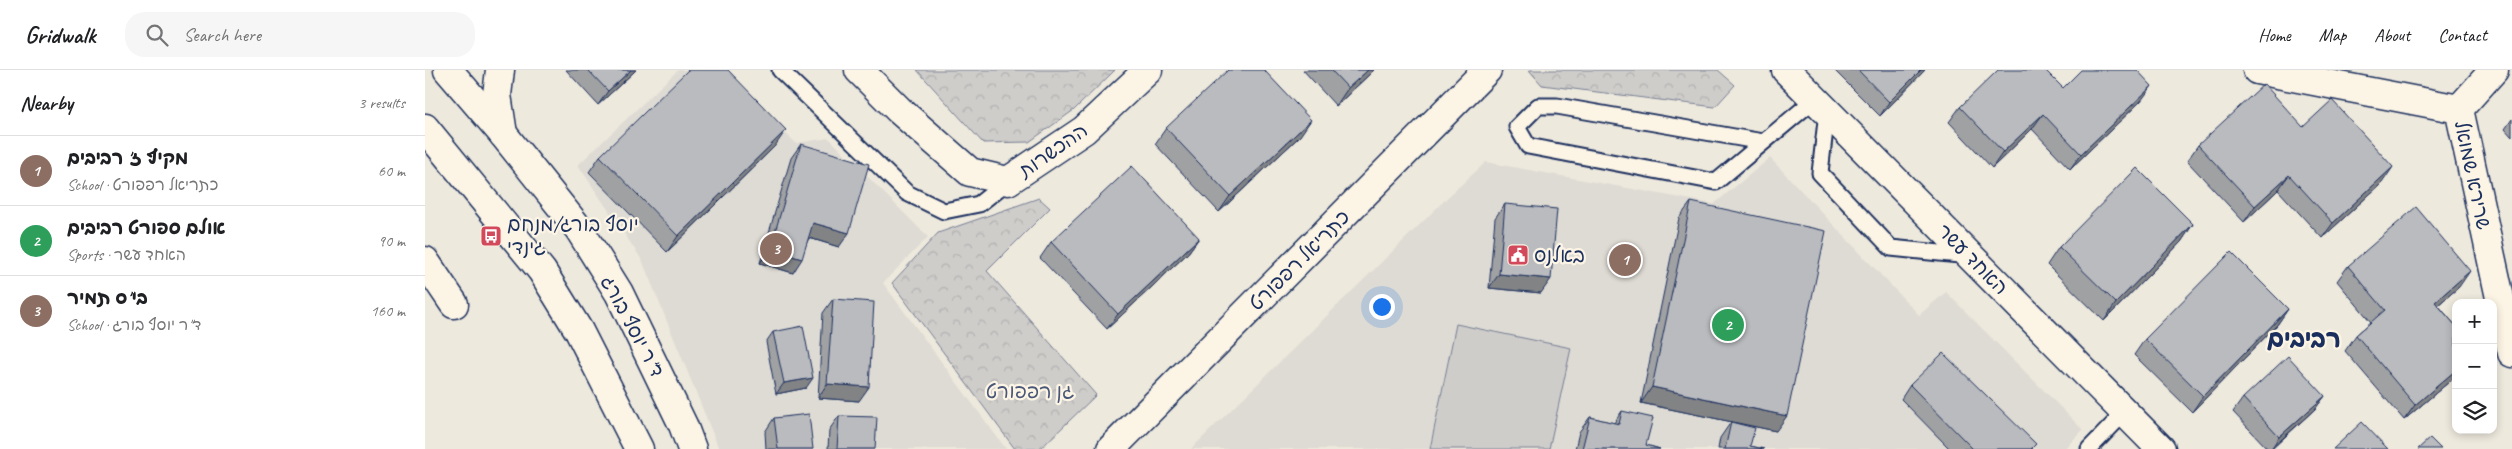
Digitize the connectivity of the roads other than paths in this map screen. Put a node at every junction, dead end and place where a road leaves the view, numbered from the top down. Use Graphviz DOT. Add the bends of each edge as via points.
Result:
graph roads {
  1 [pos="448,70"];
  2 [pos="500,70"];
  3 [pos="780,70"];
  4 [pos="1148,70"];
  5 [pos="1487,70"];
  6 [pos="1786,70"];
  7 [pos="2257,70"];
  8 [pos="2494,70"];
  9 [pos="868,73"];
  10 [pos="1821,105"];
  11 [pos="2459,109"];
  12 [pos="425,128"];
  13 [pos="503,134"];
  14 [pos="1763,142"];
  15 [pos="1008,181"];
  16 [pos="1971,256"];
  17 [pos="425,261"];
  18 [pos="454,304"];
  19 [pos="2512,353"];
  20 [pos="2125,412"];
  21 [pos="639,449"];
  22 [pos="692,449"];
  23 [pos="1111,449"];
  24 [pos="2089,449"];
  25 [pos="2161,449"];
  1 -- 13 [label="street, ד\"ר יוסף בורג"];
  2 -- 13 [label="street" via="497,95"];
  3 -- 15 [label="lane" via="907,193 943,212 979,204"];
  4 -- 15 [label="street, ההכשרות" via="1084,130"];
  5 -- 23 [label="street, כתריאל רפפורט"];
  6 -- 10 [label="street, האחד עשר"];
  7 -- 11 [label="street, שרירא שמואל"];
  8 -- 11 [label="street"];
  9 -- 15 [label="street, ההכשרות" via="899,110 970,172"];
  10 -- 14 [label="lane"];
  10 -- 16 [label="street, האחד עשר"];
  10 -- 16 [label="lane" via="1820,173 1891,248"];
  11 -- 19 [label="street, שרירא שמואל"];
  12 -- 21 [label="street" via="542,270 579,331"];
  13 -- 22 [label="street, ד\"ר יוסף בורג" via="579,229 619,293"];
  14 -- 14 [label="lane" via="1716,182 1528,146 1517,127 1538,106 1557,106"];
  16 -- 20 [label="street, האחד עשר"];
  17 -- 18 [label="street"];
  20 -- 24 [label="lane"];
  20 -- 25 [label="street, האחד עשר"];
}
